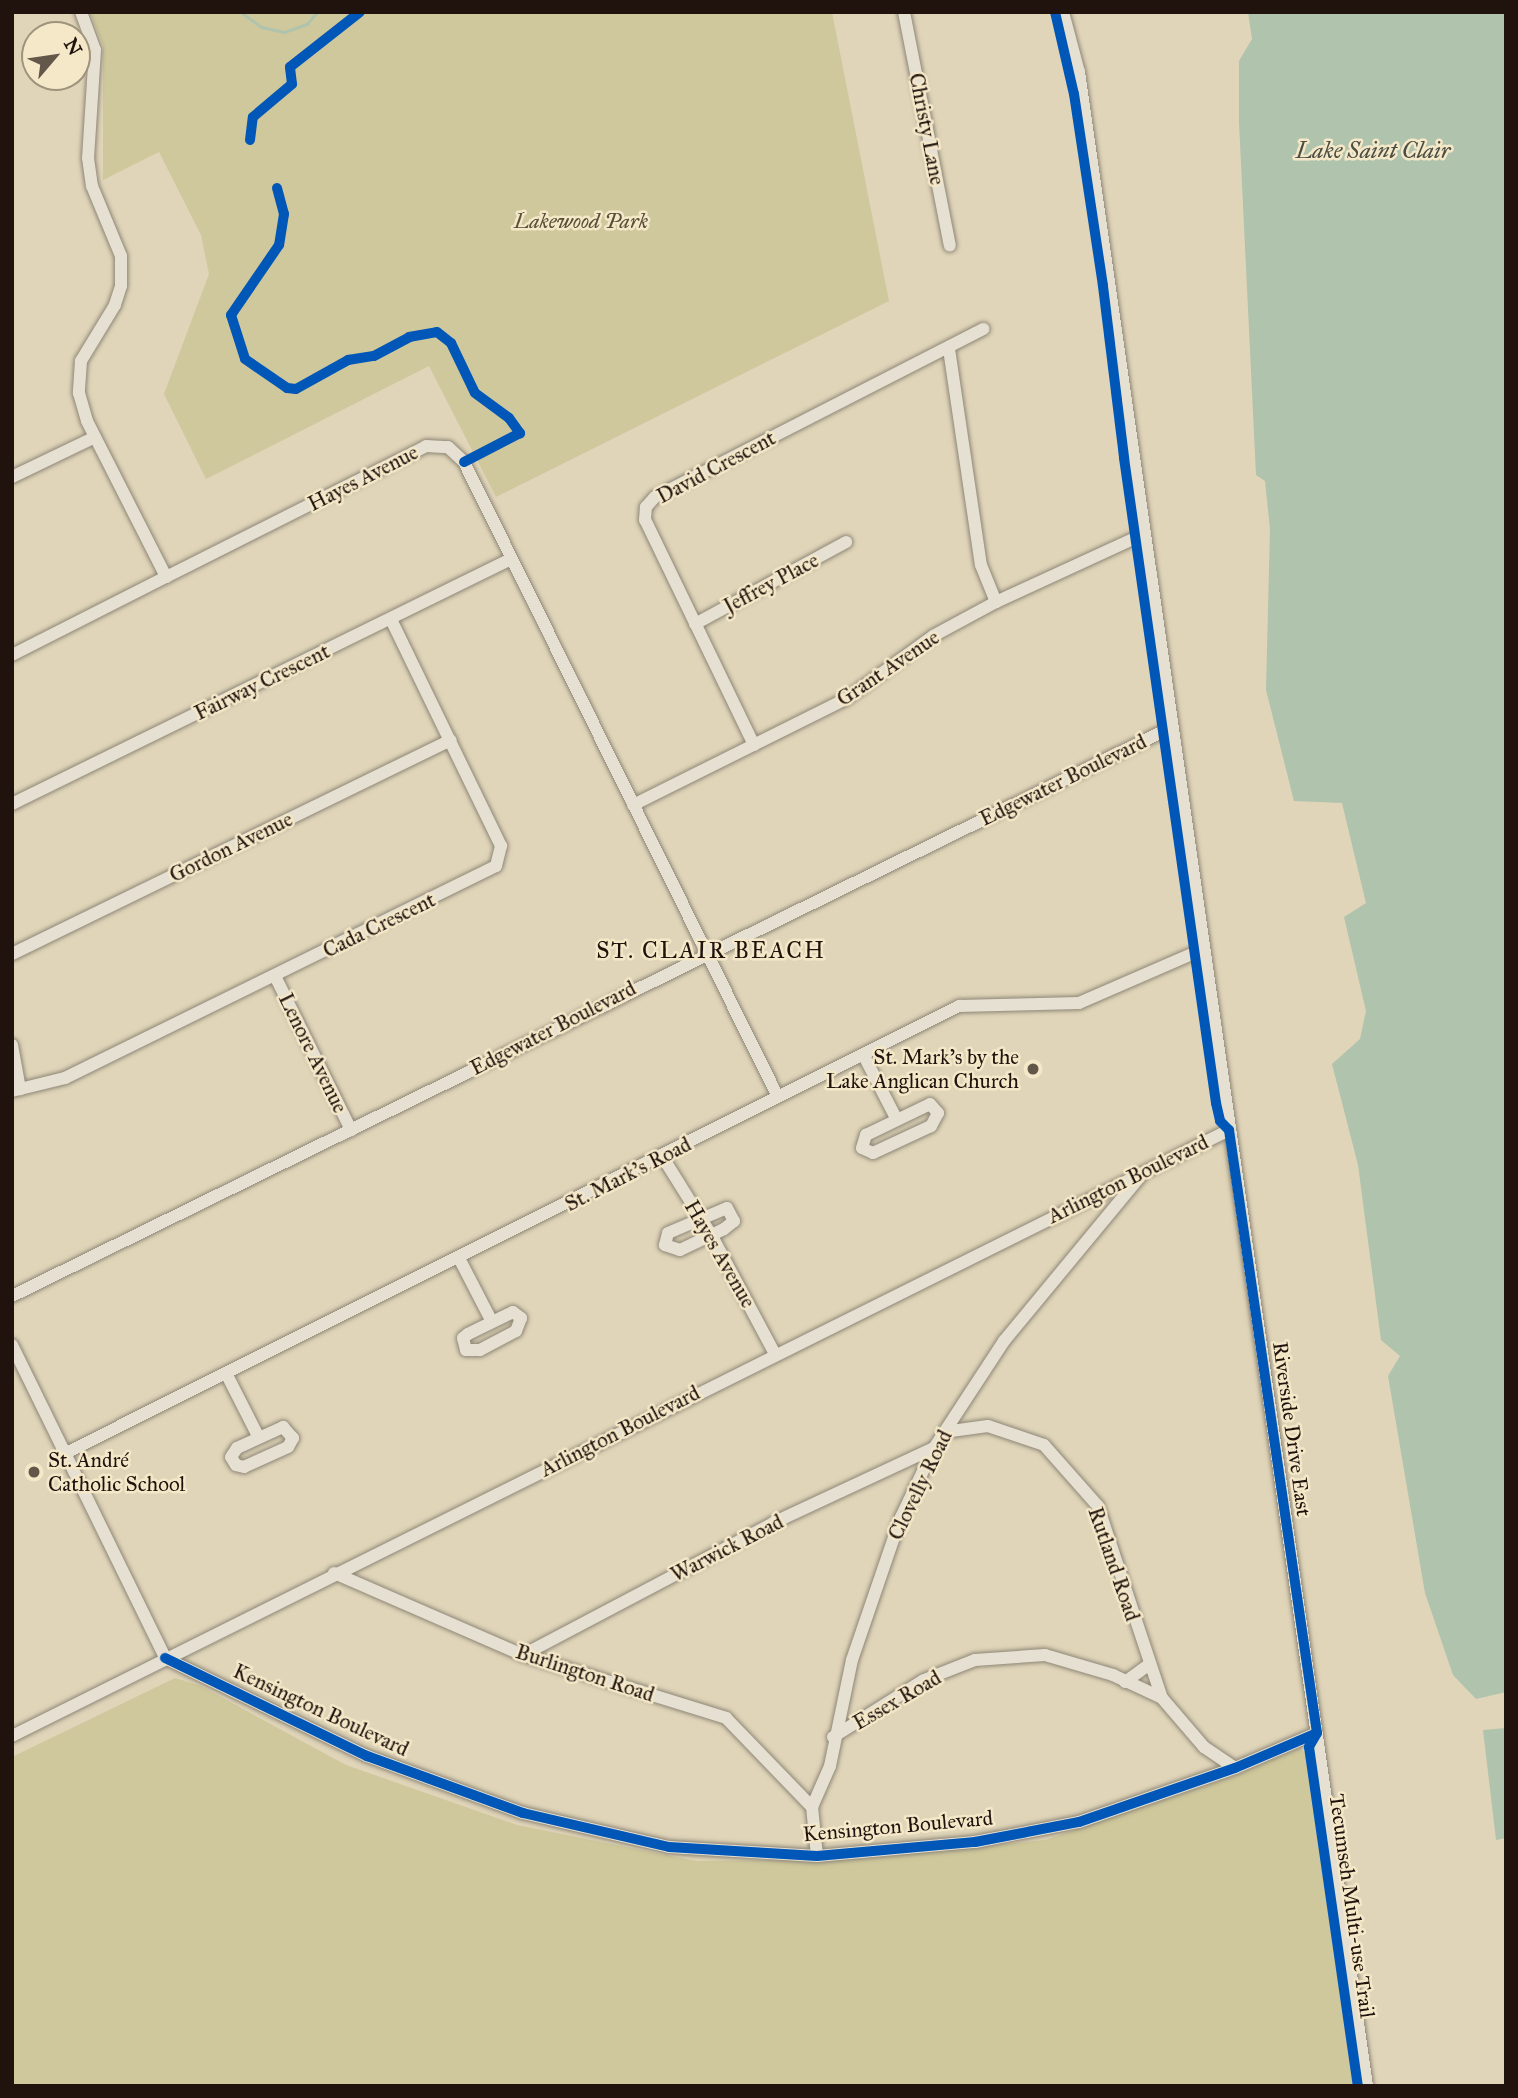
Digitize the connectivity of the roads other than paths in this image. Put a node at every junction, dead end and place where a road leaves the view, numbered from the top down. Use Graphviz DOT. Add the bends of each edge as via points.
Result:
graph roads {
  1 [pos="81,12"];
  2 [pos="904,12"];
  3 [pos="1063,12"];
  4 [pos="950,246"];
  5 [pos="984,329"];
  6 [pos="949,349"];
  7 [pos="95,437"];
  8 [pos="12,477"];
  9 [pos="1144,534"];
  10 [pos="846,542"];
  11 [pos="511,559"];
  12 [pos="166,577"];
  13 [pos="996,602"];
  14 [pos="391,619"];
  15 [pos="695,624"];
  16 [pos="12,655"];
  17 [pos="1172,727"];
  18 [pos="451,740"];
  19 [pos="754,745"];
  20 [pos="12,804"];
  21 [pos="633,805"];
  22 [pos="1203,949"];
  23 [pos="706,952"];
  24 [pos="12,954"];
  25 [pos="275,976"];
  26 [pos="12,1045"];
  27 [pos="864,1056"];
  28 [pos="16,1090"];
  29 [pos="778,1097"];
  30 [pos="896,1118"];
  31 [pos="351,1130"];
  32 [pos="1229,1130"];
  33 [pos="662,1156"];
  34 [pos="1146,1169"];
  35 [pos="699,1217"];
  36 [pos="712,1236"];
  37 [pos="459,1258"];
  38 [pos="12,1296"];
  39 [pos="491,1320"];
  40 [pos="12,1345"];
  41 [pos="775,1354"];
  42 [pos="226,1373"];
  43 [pos="944,1432"];
  44 [pos="258,1436"];
  45 [pos="934,1448"];
  46 [pos="66,1453"];
  47 [pos="334,1573"];
  48 [pos="523,1655"];
  49 [pos="165,1658"];
  50 [pos="1148,1665"];
  51 [pos="1125,1682"];
  52 [pos="1162,1698"];
  53 [pos="1317,1733"];
  54 [pos="12,1735"];
  55 [pos="833,1737"];
  56 [pos="1235,1768"];
  57 [pos="812,1807"];
  58 [pos="817,1856"];
  59 [pos="1367,2086"];
  1 -- 7 [label="street" via="95,50 88,158 92,186 121,256 121,286 115,305 81,361 79,393"];
  2 -- 4 [label="street, Christy Lane"];
  3 -- 9 [label="street, Riverside Drive East" via="1079,72"];
  5 -- 6 [label="street, David Crescent"];
  6 -- 13 [label="street" via="981,565"];
  6 -- 15 [label="street, David Crescent" via="650,502 645,520"];
  7 -- 8 [label="street"];
  7 -- 12 [label="street"];
  9 -- 13 [label="street, Grant Avenue"];
  9 -- 17 [label="street, Riverside Drive East"];
  10 -- 15 [label="street, Jeffrey Place"];
  11 -- 12 [label="street, Hayes Avenue" via="464,463 441,444 426,446"];
  11 -- 14 [label="street, Fairway Crescent"];
  11 -- 21 [label="street, Hayes Avenue"];
  12 -- 16 [label="street"];
  13 -- 19 [label="street, Grant Avenue" via="933,636 846,699"];
  14 -- 18 [label="street, Cada Crescent"];
  14 -- 20 [label="street, Fairway Crescent"];
  15 -- 19 [label="street, David Crescent"];
  17 -- 22 [label="street, Riverside Drive East"];
  17 -- 23 [label="street, Edgewater Boulevard"];
  18 -- 24 [label="street, Gordon Avenue"];
  18 -- 25 [label="street, Cada Crescent" via="502,846 496,866"];
  19 -- 21 [label="street, Grant Avenue"];
  21 -- 23 [label="street, Hayes Avenue"];
  22 -- 27 [label="street, St. Mark's Road" via="1079,1003 959,1006"];
  22 -- 32 [label="street, Riverside Drive East"];
  23 -- 29 [label="street, Hayes Avenue"];
  23 -- 31 [label="street, Edgewater Boulevard"];
  25 -- 28 [label="street, Cada Crescent" via="65,1078"];
  25 -- 31 [label="street, Lenore Avenue"];
  26 -- 28 [label="street"];
  27 -- 29 [label="street, St. Mark's Road"];
  27 -- 30 [label="street"];
  29 -- 33 [label="street, St. Mark's Road"];
  30 -- 30 [label="street" via="862,1138 866,1153 932,1126 938,1113 930,1104"];
  31 -- 38 [label="street, Edgewater Boulevard"];
  32 -- 34 [label="street, Arlington Boulevard"];
  32 -- 53 [label="street, Riverside Drive East"];
  33 -- 35 [label="street, Hayes Avenue"];
  33 -- 37 [label="street, St. Mark's Road"];
  34 -- 41 [label="street, Arlington Boulevard"];
  34 -- 43 [label="street, Clovelly Road" via="1004,1340"];
  35 -- 36 [label="street, Hayes Avenue"];
  35 -- 36 [label="street" via="720,1208 732,1211 734,1221"];
  35 -- 36 [label="street" via="668,1233 664,1239 668,1249 680,1250"];
  36 -- 41 [label="street, Hayes Avenue"];
  37 -- 39 [label="street"];
  37 -- 42 [label="street, St. Mark's Road"];
  40 -- 46 [label="street"];
  41 -- 47 [label="street, Arlington Boulevard"];
  42 -- 44 [label="street"];
  42 -- 46 [label="street, St. Mark's Road"];
  43 -- 45 [label="street, Clovelly Road"];
  43 -- 50 [label="street, Rutland Road" via="988,1426 1044,1446 1098,1506"];
  44 -- 44 [label="street" via="233,1453 236,1465 248,1466 288,1447 293,1438 283,1427"];
  45 -- 48 [label="street, Warwick Road" via="773,1523"];
  45 -- 55 [label="street, Clovelly Road" via="896,1530 852,1660"];
  46 -- 49 [label="street"];
  47 -- 48 [label="street, Burlington Road"];
  47 -- 49 [label="street, Arlington Boulevard"];
  48 -- 57 [label="street, Burlington Road" via="726,1718"];
  49 -- 54 [label="street, Arlington Boulevard"];
  49 -- 58 [label="street, Kensington Boulevard" via="367,1756 523,1813 669,1847"];
  50 -- 51 [label="street"];
  50 -- 52 [label="street, Rutland Road"];
  51 -- 52 [label="street, Essex Road"];
  51 -- 55 [label="street, Essex Road" via="1045,1655 975,1660 924,1680"];
  52 -- 56 [label="street, Rutland Road" via="1204,1747"];
  53 -- 56 [label="street, Kensington Boulevard"];
  53 -- 59 [label="street, Riverside Drive East"];
  55 -- 57 [label="street, Clovelly Road" via="830,1766"];
  56 -- 58 [label="street, Kensington Boulevard" via="1079,1822 975,1842"];
  57 -- 58 [label="street, Clovelly Road"];
}
